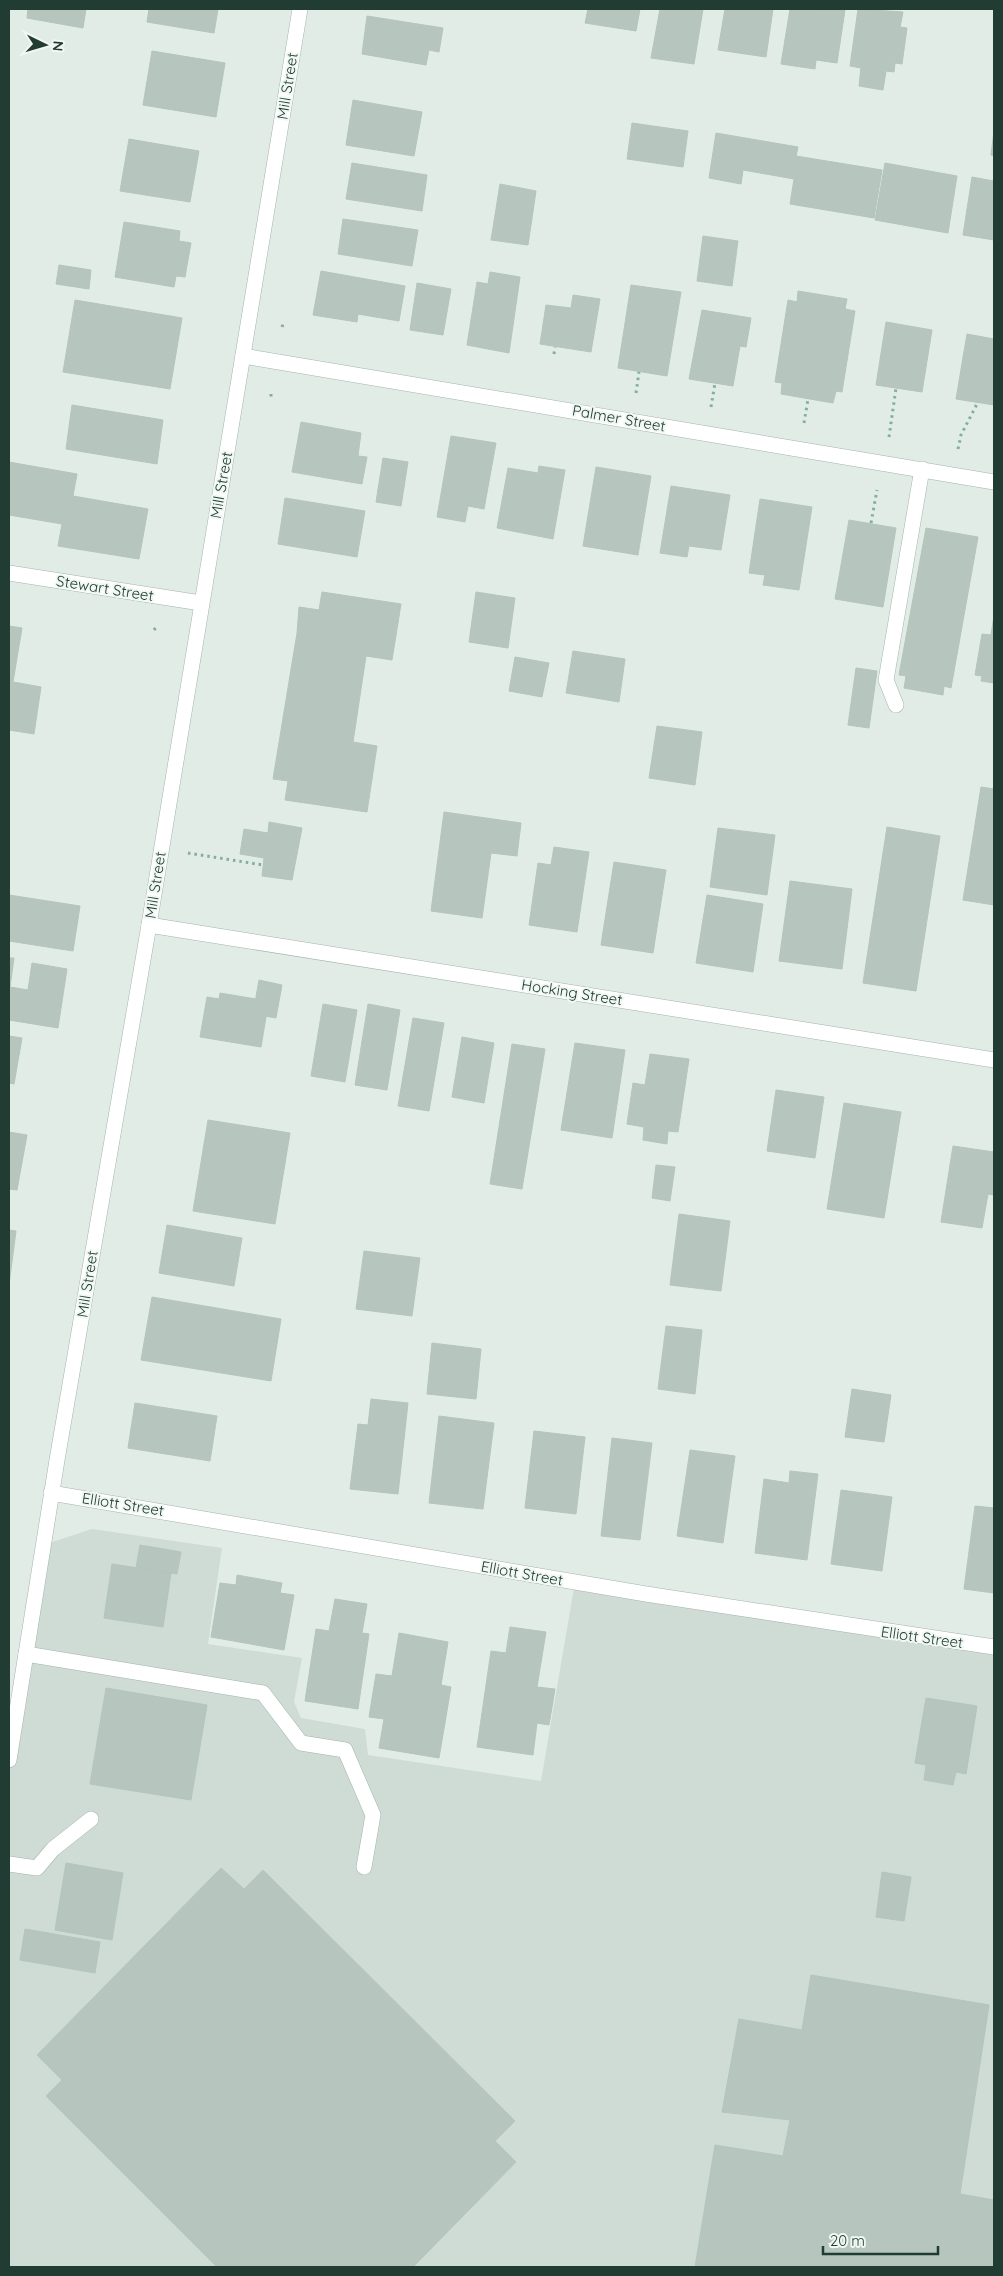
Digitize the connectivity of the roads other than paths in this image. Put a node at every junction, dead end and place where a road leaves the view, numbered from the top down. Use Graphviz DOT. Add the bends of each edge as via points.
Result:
graph roads {
  1 [pos="300,9"];
  2 [pos="243,356"];
  3 [pos="922,469"];
  4 [pos="994,482"];
  5 [pos="9,572"];
  6 [pos="201,603"];
  7 [pos="896,705"];
  8 [pos="149,925"];
  9 [pos="994,1060"];
  10 [pos="51,1493"];
  11 [pos="994,1648"];
  12 [pos="26,1654"];
  13 [pos="9,1760"];
  14 [pos="91,1819"];
  15 [pos="9,1864"];
  16 [pos="364,1867"];
  1 -- 2 [label="street, Mill Street"];
  2 -- 3 [label="street, Palmer Street"];
  2 -- 6 [label="street, Mill Street"];
  3 -- 4 [label="street, Palmer Street"];
  3 -- 7 [label="street" via="886,680"];
  5 -- 6 [label="street, Stewart Street"];
  6 -- 8 [label="street, Mill Street"];
  8 -- 9 [label="street, Hocking Street"];
  8 -- 10 [label="street, Mill Street"];
  10 -- 11 [label="street, Elliott Street" via="646,1594"];
  10 -- 12 [label="street, Mill Street"];
  12 -- 13 [label="street, Mill Street"];
  12 -- 16 [label="street" via="263,1692 301,1743 345,1750 373,1815"];
  14 -- 15 [label="street" via="54,1848 37,1868"];
}
